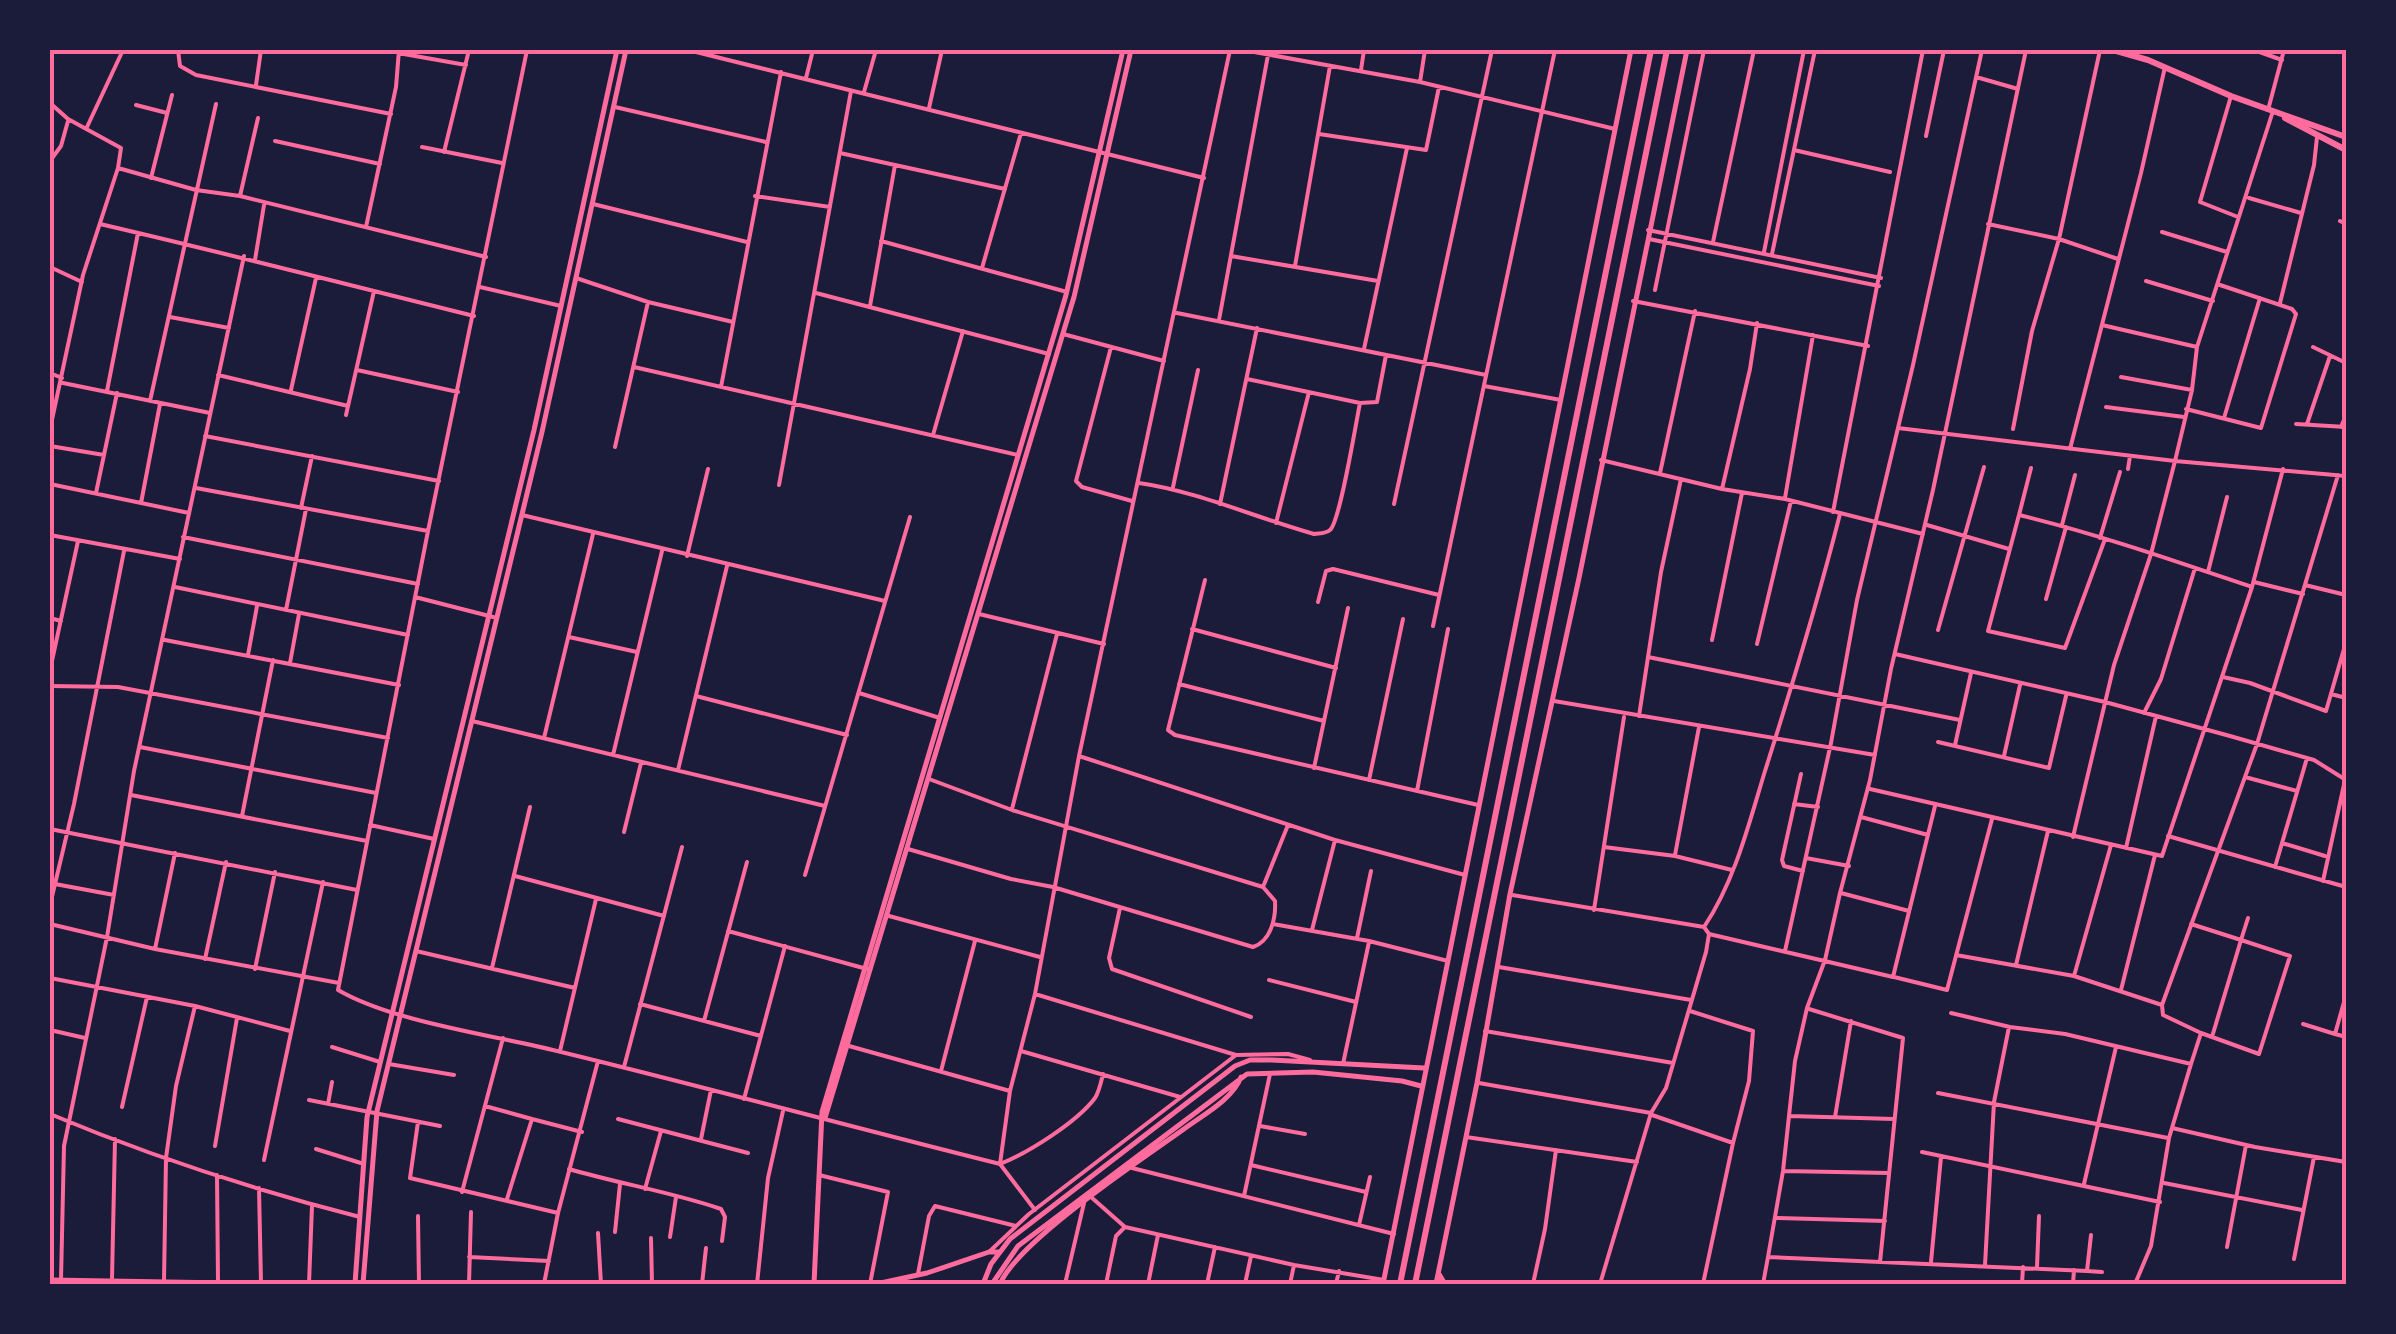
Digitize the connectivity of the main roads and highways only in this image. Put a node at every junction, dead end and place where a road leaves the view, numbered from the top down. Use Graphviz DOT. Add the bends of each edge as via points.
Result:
graph roads {
  1 [pos="1652,50"];
  2 [pos="1667,50"];
  3 [pos="2114,50"];
  4 [pos="2270,111"];
  5 [pos="2346,137"];
  6 [pos="2346,150"];
  7 [pos="1400,1284"];
  8 [pos="1415,1284"];
  1 -- 7 [label="main road"];
  2 -- 8 [label="main road"];
  3 -- 4 [label="main road"];
  4 -- 5 [label="main road"];
  4 -- 6 [label="main road"];
}
